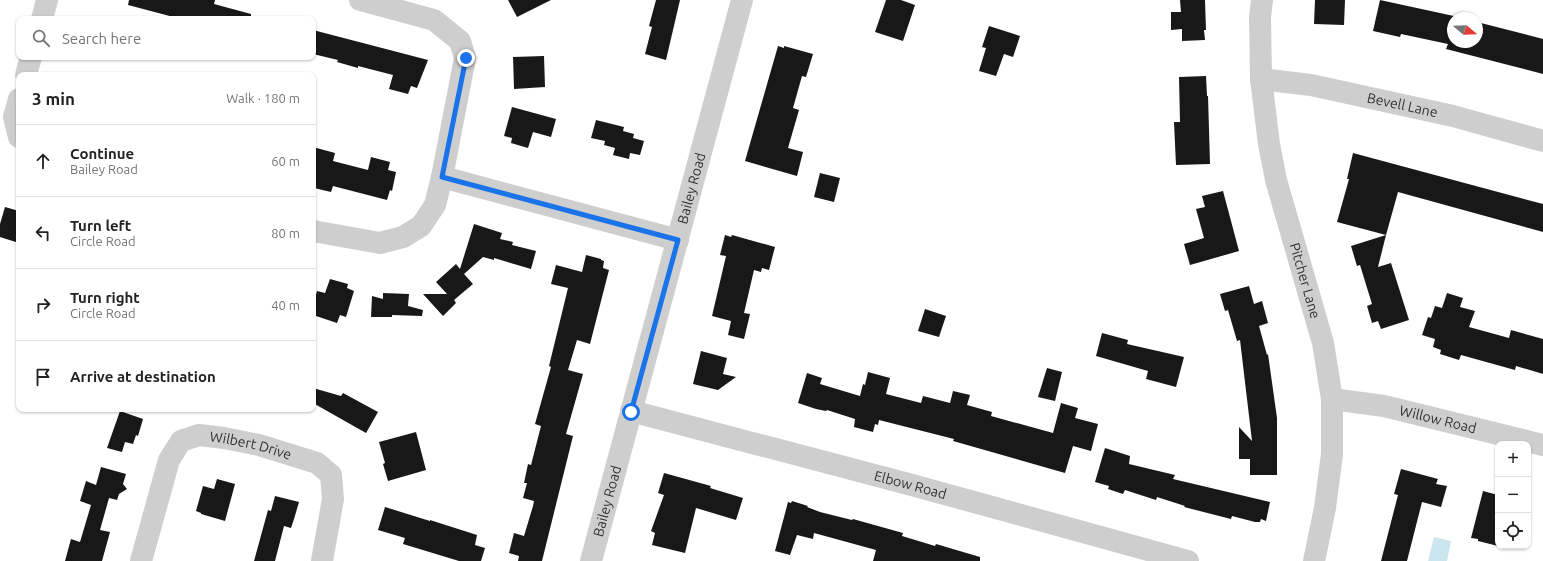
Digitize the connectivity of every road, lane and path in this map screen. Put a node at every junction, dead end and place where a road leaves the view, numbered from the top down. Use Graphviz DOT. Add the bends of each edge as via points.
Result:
graph roads {
  1 [pos="47,0"];
  2 [pos="360,0"];
  3 [pos="742,0"];
  4 [pos="1262,0"];
  5 [pos="43,16"];
  6 [pos="30,60"];
  7 [pos="27,72"];
  8 [pos="1261,79"];
  9 [pos="16,110"];
  10 [pos="16,125"];
  11 [pos="1543,141"];
  12 [pos="442,177"];
  13 [pos="316,232"];
  14 [pos="678,240"];
  15 [pos="1332,399"];
  16 [pos="631,412"];
  17 [pos="1543,445"];
  18 [pos="141,561"];
  19 [pos="322,561"];
  20 [pos="591,561"];
  21 [pos="1188,561"];
  22 [pos="1314,561"];
  1 -- 5 [label="street"];
  2 -- 12 [label="street" via="434,20 460,41 466,58"];
  3 -- 14 [label="street, Bailey Road"];
  4 -- 8 [label="street, Pitcher Lane"];
  6 -- 7 [label="street"];
  8 -- 11 [label="street, Bevell Lane" via="1311,86 1438,113"];
  8 -- 15 [label="street, Pitcher Lane" via="1276,180 1323,343"];
  9 -- 10 [label="street" via="14,117"];
  12 -- 13 [label="street" via="435,205 421,226 403,238 380,243"];
  12 -- 14 [label="street"];
  14 -- 16 [label="street, Bailey Road"];
  15 -- 17 [label="street, Willow Road" via="1384,406"];
  15 -- 22 [label="street, Pitcher Lane" via="1332,454 1325,508"];
  16 -- 20 [label="street, Bailey Road"];
  16 -- 21 [label="street, Elbow Road" via="912,485"];
  18 -- 19 [label="street, Wilbert Drive" via="169,460 181,441 199,435 259,445 317,463 331,475 333,498"];
}
